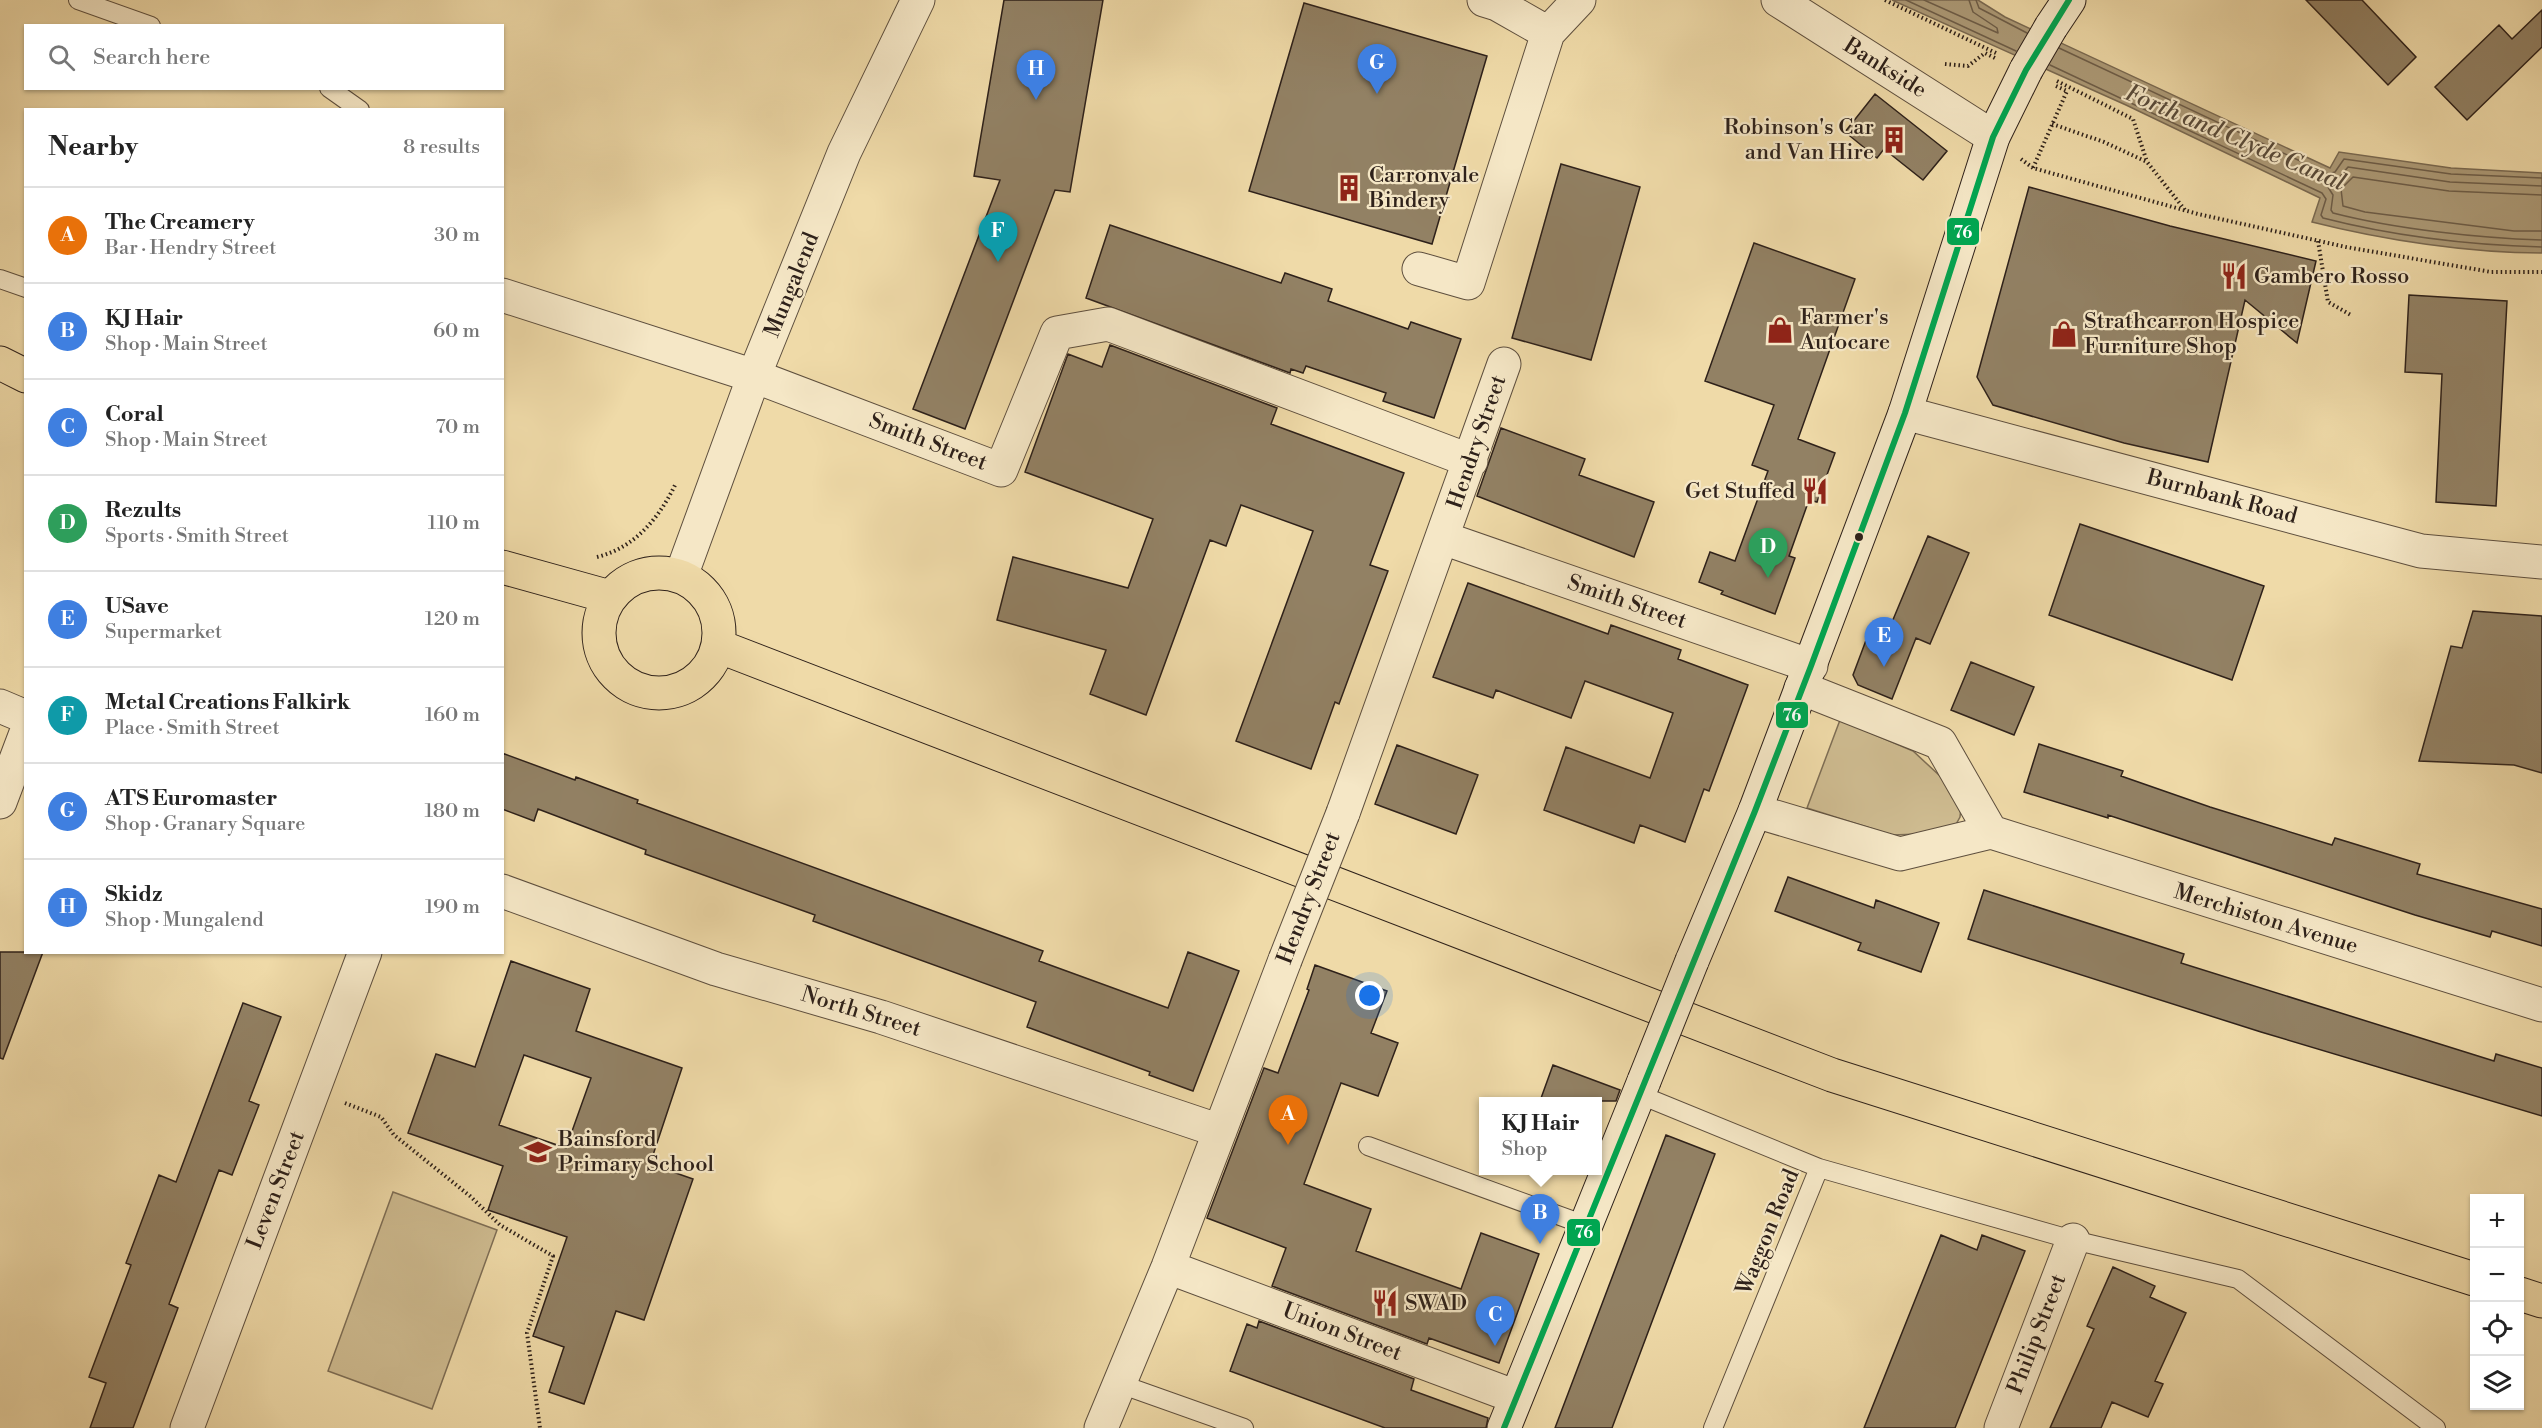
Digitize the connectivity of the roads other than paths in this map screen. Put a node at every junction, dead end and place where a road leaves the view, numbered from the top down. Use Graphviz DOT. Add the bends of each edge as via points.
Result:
graph roads {
  1 [pos="78,0"];
  2 [pos="918,0"];
  3 [pos="1484,0"];
  4 [pos="1579,0"];
  5 [pos="1778,0"];
  6 [pos="2069,0"];
  7 [pos="145,24"];
  8 [pos="1548,33"];
  9 [pos="332,90"];
  10 [pos="357,108"];
  11 [pos="1993,137"];
  12 [pos="1419,269"];
  13 [pos="0,279"];
  14 [pos="24,287"];
  15 [pos="504,296"];
  16 [pos="0,363"];
  17 [pos="1504,364"];
  18 [pos="24,375"];
  19 [pos="754,376"];
  20 [pos="1905,413"];
  21 [pos="1471,461"];
  22 [pos="1443,538"];
  23 [pos="2542,562"];
  24 [pos="504,568"];
  25 [pos="681,576"];
  26 [pos="610,597"];
  27 [pos="718,646"];
  28 [pos="1806,677"];
  29 [pos="0,706"];
  30 [pos="24,716"];
  31 [pos="24,738"];
  32 [pos="0,802"];
  33 [pos="1755,811"];
  34 [pos="1990,832"];
  35 [pos="504,892"];
  36 [pos="364,954"];
  37 [pos="2542,1005"];
  38 [pos="1641,1088"];
  39 [pos="1220,1131"];
  40 [pos="1368,1146"];
  41 [pos="1820,1168"];
  42 [pos="1585,1225"];
  43 [pos="2073,1240"];
  44 [pos="1168,1267"];
  45 [pos="2470,1277"];
  46 [pos="2524,1295"];
  47 [pos="2542,1301"];
  48 [pos="1120,1384"];
  49 [pos="1516,1397"];
  50 [pos="187,1428"];
  51 [pos="1101,1428"];
  52 [pos="1244,1428"];
  53 [pos="1504,1428"];
  54 [pos="1713,1428"];
  55 [pos="2001,1428"];
  56 [pos="2436,1428"];
  1 -- 7 [label="lane"];
  2 -- 19 [label="street, Mungalend" via="844,153"];
  3 -- 8 [label="street"];
  4 -- 8 [label="street"];
  5 -- 11 [label="street, Bankside"];
  6 -- 11 [label="street, bridge" via="2026,68"];
  8 -- 12 [label="street" via="1468,283"];
  9 -- 10 [label="lane"];
  11 -- 20 [label="street"];
  13 -- 14 [label="lane"];
  15 -- 19 [label="street, Smith Street"];
  16 -- 18 [label="main road"];
  17 -- 21 [label="street, Hendry Street"];
  19 -- 21 [label="street, Smith Street" via="1001,470 1057,333 1108,324"];
  19 -- 25 [label="street, Mungalend"];
  20 -- 23 [label="street, Burnbank Road" via="2421,551"];
  20 -- 28 [label="street"];
  21 -- 22 [label="street, Hendry Street"];
  22 -- 28 [label="street, Smith Street"];
  22 -- 39 [label="street, Hendry Street, bridge" via="1343,813"];
  24 -- 26 [label="main road"];
  25 -- 26 [label="main road" via="662,572 642,574 624,583"];
  25 -- 27 [label="main road" via="700,587 713,604 720,625"];
  26 -- 27 [label="main road" via="600,616 598,638 604,658 616,676 634,688 655,693 676,691 695,682 710,666"];
  27 -- 45 [label="main road" via="1832,1075"];
  28 -- 33 [label="street"];
  28 -- 34 [label="street" via="1940,743"];
  29 -- 30 [label="street"];
  31 -- 32 [label="street"];
  33 -- 34 [label="street" via="1900,854"];
  33 -- 38 [label="street, bridge"];
  34 -- 37 [label="street, Merchiston Avenue"];
  35 -- 39 [label="street, North Street" via="716,969 881,1017"];
  36 -- 50 [label="street, Leven Street"];
  38 -- 41 [label="lane, Waggon Road"];
  38 -- 42 [label="street"];
  39 -- 44 [label="street, Hendry Street"];
  40 -- 42 [label="lane"];
  41 -- 43 [label="lane"];
  41 -- 54 [label="lane, Waggon Road"];
  42 -- 49 [label="street"];
  43 -- 55 [label="street, Philip Street"];
  43 -- 56 [label="lane" via="2238,1279"];
  44 -- 48 [label="street, Hendry Street"];
  44 -- 49 [label="street, Union Street"];
  46 -- 47 [label="main road"];
  48 -- 51 [label="street, Hendry Street"];
  48 -- 52 [label="lane"];
  49 -- 53 [label="street"];
}
